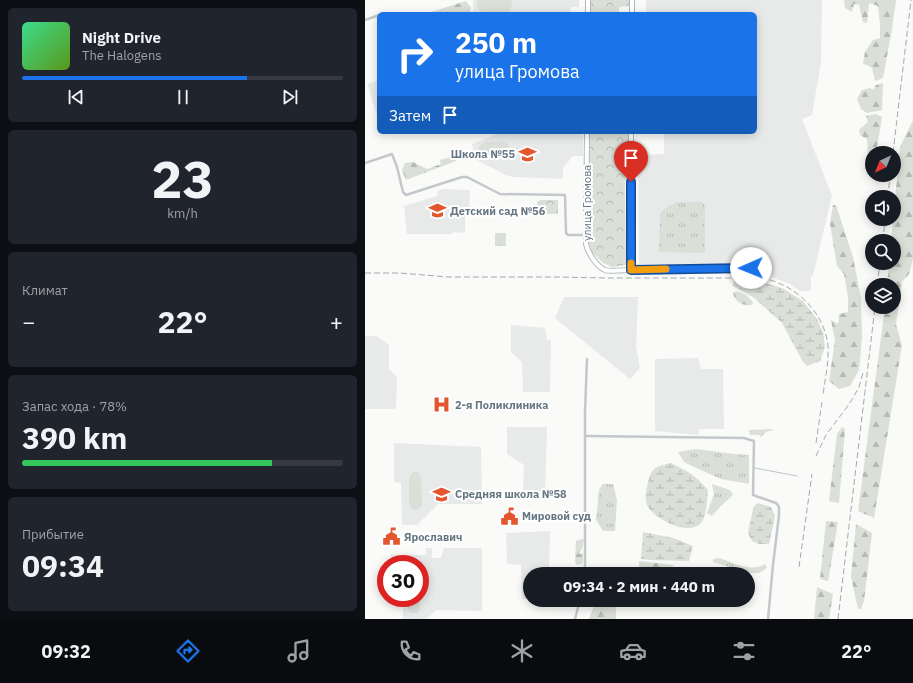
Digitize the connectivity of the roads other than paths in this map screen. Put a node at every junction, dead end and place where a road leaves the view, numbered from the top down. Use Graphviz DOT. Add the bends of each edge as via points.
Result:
graph roads {
  1 [pos="588,0"];
  2 [pos="632,0"];
  3 [pos="588,12"];
  4 [pos="632,12"];
  5 [pos="377,16"];
  6 [pos="365,20"];
  7 [pos="587,134"];
  8 [pos="631,134"];
  9 [pos="365,164"];
  10 [pos="586,235"];
  11 [pos="754,268"];
  12 [pos="631,270"];
  13 [pos="587,359"];
  14 [pos="586,436"];
  15 [pos="585,567"];
  16 [pos="579,607"];
  17 [pos="575,619"];
  18 [pos="768,619"];
  1 -- 3 [label="street"];
  2 -- 4 [label="street"];
  5 -- 6 [label="street"];
  7 -- 10 [label="street, улица Громова"];
  8 -- 12 [label="street"];
  9 -- 10 [label="street" via="392,154 406,195 467,177 499,194 565,195 566,233"];
  10 -- 12 [label="street, улица Громова" via="588,253 604,269"];
  11 -- 12 [label="street"];
  13 -- 14 [label="street"];
  14 -- 15 [label="street"];
  14 -- 18 [label="street" via="745,438 754,441 753,495 777,503 779,507"];
  16 -- 17 [label="street"];
}
